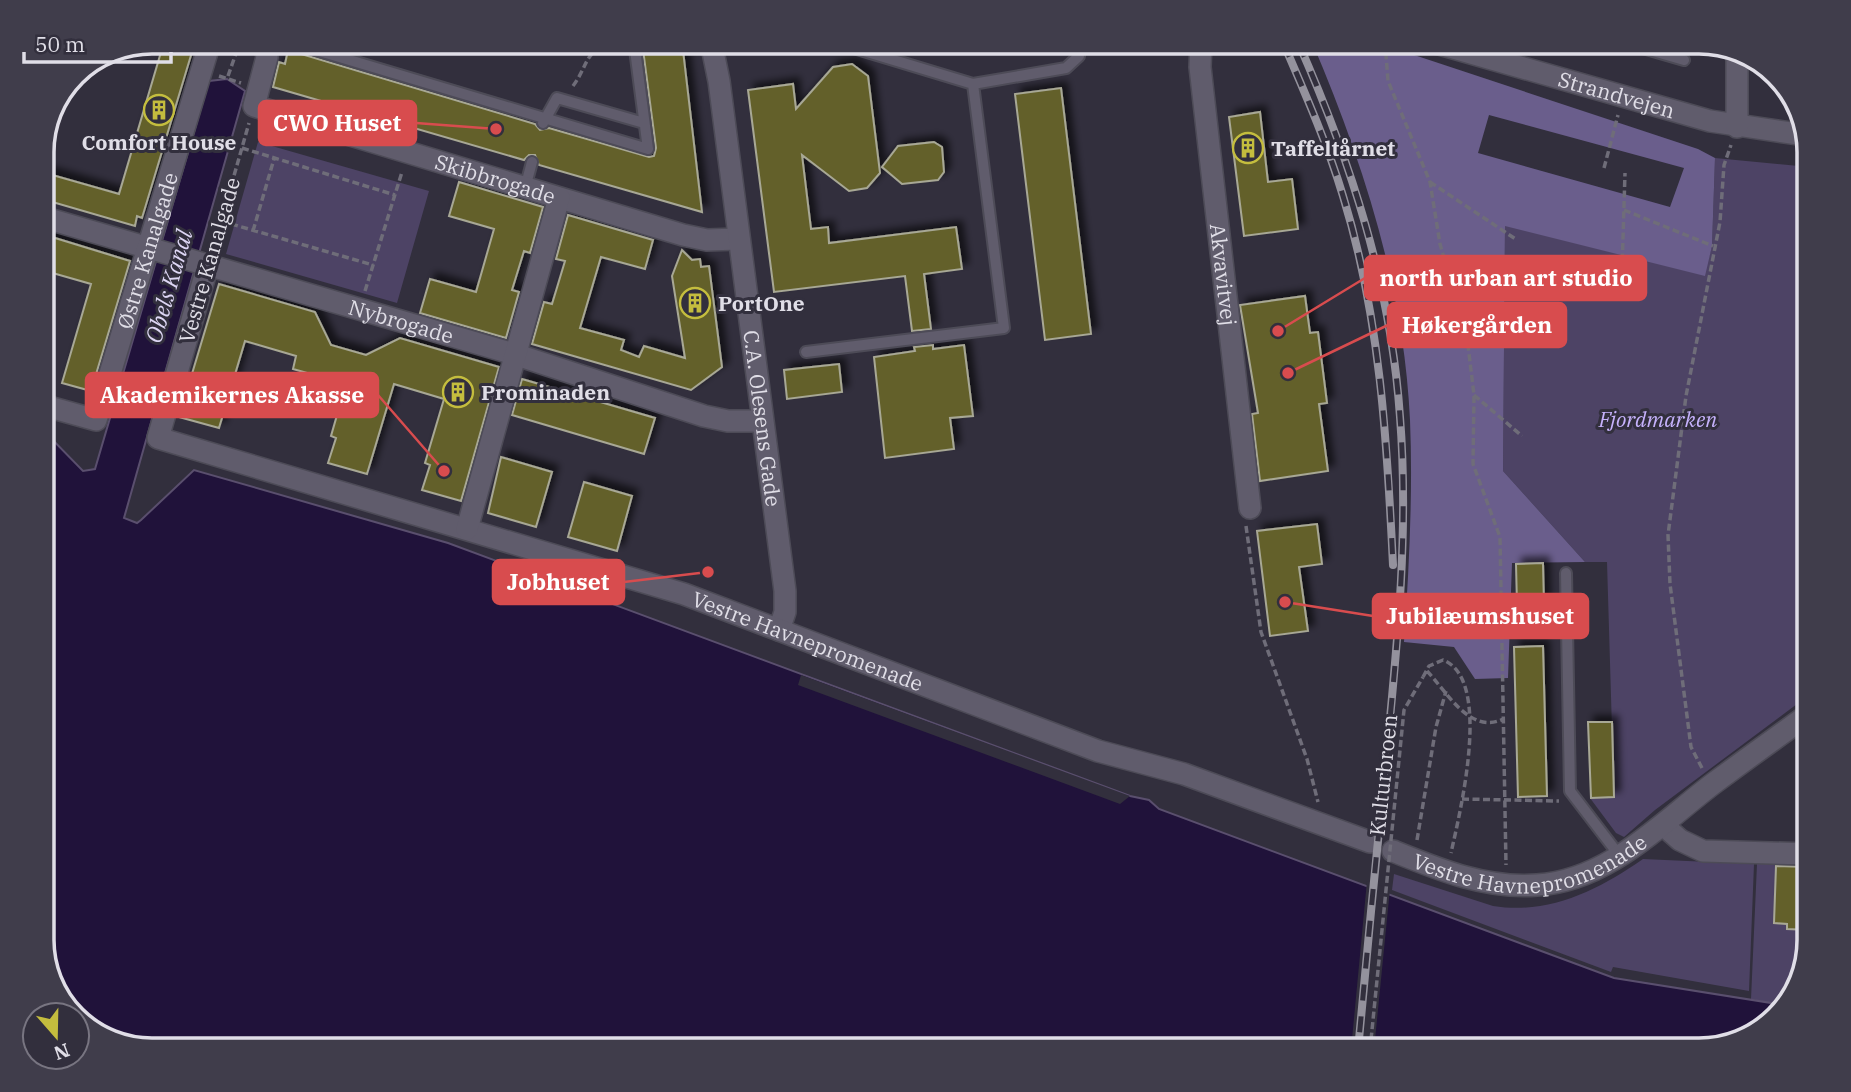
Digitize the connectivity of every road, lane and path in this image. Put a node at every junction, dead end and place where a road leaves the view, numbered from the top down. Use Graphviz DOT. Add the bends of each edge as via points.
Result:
graph roads {
  1 [pos="206,54"];
  2 [pos="236,54"];
  3 [pos="266,54"];
  4 [pos="328,54"];
  5 [pos="589,54"];
  6 [pos="635,54"];
  7 [pos="713,54"];
  8 [pos="720,54"];
  9 [pos="874,54"];
  10 [pos="1079,54"];
  11 [pos="1201,54"];
  12 [pos="1386,54"];
  13 [pos="1476,54"];
  14 [pos="1663,54"];
  15 [pos="1684,60"];
  16 [pos="1737,62"];
  17 [pos="228,77"];
  18 [pos="199,78"];
  19 [pos="719,81"];
  20 [pos="973,84"];
  21 [pos="1623,96"];
  22 [pos="557,98"];
  23 [pos="256,100"];
  24 [pos="543,121"];
  25 [pos="644,123"];
  26 [pos="1738,127"];
  27 [pos="1794,134"];
  28 [pos="242,148"];
  29 [pos="408,153"];
  30 [pos="275,158"];
  31 [pos="532,162"];
  32 [pos="1604,168"];
  33 [pos="1625,173"];
  34 [pos="1430,182"];
  35 [pos="525,188"];
  36 [pos="395,195"];
  37 [pos="559,198"];
  38 [pos="1623,210"];
  39 [pos="54,220"];
  40 [pos="221,221"];
  41 [pos="253,230"];
  42 [pos="738,239"];
  43 [pos="1517,240"];
  44 [pos="1713,246"];
  45 [pos="150,248"];
  46 [pos="204,264"];
  47 [pos="373,265"];
  48 [pos="1622,271"];
  49 [pos="360,309"];
  50 [pos="806,352"];
  51 [pos="514,354"];
  52 [pos="1474,395"];
  53 [pos="54,408"];
  54 [pos="761,421"];
  55 [pos="1522,436"];
  56 [pos="158,438"];
  57 [pos="1250,508"];
  58 [pos="467,529"];
  59 [pos="1566,573"];
  60 [pos="1502,621"];
  61 [pos="1567,622"];
  62 [pos="779,630"];
  63 [pos="1427,670"];
  64 [pos="1446,691"];
  65 [pos="1469,717"];
  66 [pos="1503,719"];
  67 [pos="1797,723"];
  68 [pos="1712,785"];
  69 [pos="1570,791"];
  70 [pos="1462,799"];
  71 [pos="1503,801"];
  72 [pos="1324,824"];
  73 [pos="1664,825"];
  74 [pos="1370,842"];
  75 [pos="1394,851"];
  76 [pos="1797,854"];
  77 [pos="1619,855"];
  78 [pos="1414,859"];
  79 [pos="1447,872"];
  80 [pos="1506,884"];
  81 [pos="1371,1038"];
  1 -- 18 [label="street, Østre Kanalgade"];
  2 -- 17 [label="path"];
  3 -- 23 [label="street"];
  4 -- 24 [label="lane"];
  5 -- 22 [label="path" via="584,72"];
  6 -- 25 [label="lane"];
  7 -- 19 [label="street, C.A. Olesens Gade"];
  8 -- 19 [label="street, C.A. Olesens Gade"];
  9 -- 20 [label="lane"];
  10 -- 20 [label="lane" via="1066,68"];
  11 -- 57 [label="street, Akvavitvej"];
  12 -- 34 [label="path" via="1388,81"];
  13 -- 21 [label="street, Strandvejen"];
  14 -- 15 [label="lane"];
  16 -- 26 [label="street"];
  17 -- 18 [label="path"];
  17 -- 23 [label="path"];
  18 -- 45 [label="street, Østre Kanalgade"];
  19 -- 42 [label="street, C.A. Olesens Gade"];
  20 -- 50 [label="lane" via="1004,328"];
  21 -- 26 [label="street, Strandvejen"];
  21 -- 32 [label="path"];
  22 -- 24 [label="lane"];
  22 -- 25 [label="lane"];
  23 -- 28 [label="path, Vestre Kanalgade"];
  23 -- 29 [label="street, Skibbrogade"];
  24 -- 25 [label="lane" via="648,149"];
  26 -- 27 [label="street, Strandvejen"];
  26 -- 44 [label="path" via="1724,165 1720,222"];
  28 -- 30 [label="path"];
  28 -- 40 [label="path, Vestre Kanalgade"];
  29 -- 35 [label="street, Skibbrogade"];
  29 -- 36 [label="path"];
  30 -- 36 [label="path"];
  30 -- 41 [label="path"];
  31 -- 35 [label="lane"];
  33 -- 38 [label="path"];
  34 -- 43 [label="path"];
  34 -- 52 [label="path" via="1440,244 1467,337"];
  35 -- 37 [label="street, Skibbrogade"];
  36 -- 47 [label="path"];
  37 -- 42 [label="street, Skibbrogade" via="684,235"];
  37 -- 51 [label="street"];
  38 -- 44 [label="path"];
  38 -- 48 [label="path"];
  39 -- 45 [label="street, Nybrogade"];
  40 -- 41 [label="path"];
  40 -- 46 [label="path, Vestre Kanalgade"];
  41 -- 47 [label="path"];
  42 -- 54 [label="street, C.A. Olesens Gade"];
  44 -- 68 [label="path" via="1686,396 1668,535 1691,747"];
  45 -- 46 [label="street, Nybrogade"];
  45 -- 53 [label="street, Østre Kanalgade" via="96,420"];
  46 -- 49 [label="street, Nybrogade"];
  46 -- 56 [label="street, Vestre Kanalgade"];
  47 -- 49 [label="path"];
  49 -- 51 [label="street, Nybrogade"];
  51 -- 54 [label="street, Nybrogade" via="704,416"];
  51 -- 58 [label="street"];
  52 -- 55 [label="path"];
  52 -- 60 [label="path" via="1473,464 1500,537"];
  54 -- 62 [label="street, C.A. Olesens Gade" via="785,591"];
  56 -- 58 [label="street, Vestre Havnepromenade"];
  57 -- 72 [label="path" via="1246,537 1261,632 1307,759"];
  58 -- 62 [label="street, Vestre Havnepromenade" via="684,594"];
  59 -- 61 [label="lane"];
  60 -- 61 [label="path"];
  60 -- 66 [label="path"];
  61 -- 69 [label="lane"];
  62 -- 72 [label="street, Vestre Havnepromenade" via="1098,751 1184,774"];
  63 -- 64 [label="path"];
  63 -- 65 [label="path" via="1443,660 1458,670 1468,689"];
  63 -- 81 [label="path, Kulturbroen, bridge" via="1404,710"];
  64 -- 65 [label="path"];
  64 -- 78 [label="path"];
  65 -- 66 [label="path" via="1486,724"];
  65 -- 70 [label="path"];
  66 -- 71 [label="path"];
  67 -- 68 [label="street, Vestre Havnepromenade"];
  68 -- 73 [label="street, Vestre Havnepromenade"];
  69 -- 71 [label="path" via="1564,801"];
  69 -- 77 [label="lane"];
  70 -- 71 [label="path"];
  70 -- 79 [label="path"];
  71 -- 80 [label="path"];
  72 -- 74 [label="street, Vestre Havnepromenade"];
  73 -- 76 [label="street" via="1680,840 1703,850"];
  73 -- 77 [label="street, Vestre Havnepromenade"];
  75 -- 78 [label="street, Vestre Havnepromenade"];
  77 -- 80 [label="street, Vestre Havnepromenade" via="1566,881"];
  78 -- 79 [label="street, Vestre Havnepromenade"];
  79 -- 80 [label="street, Vestre Havnepromenade"];
}
